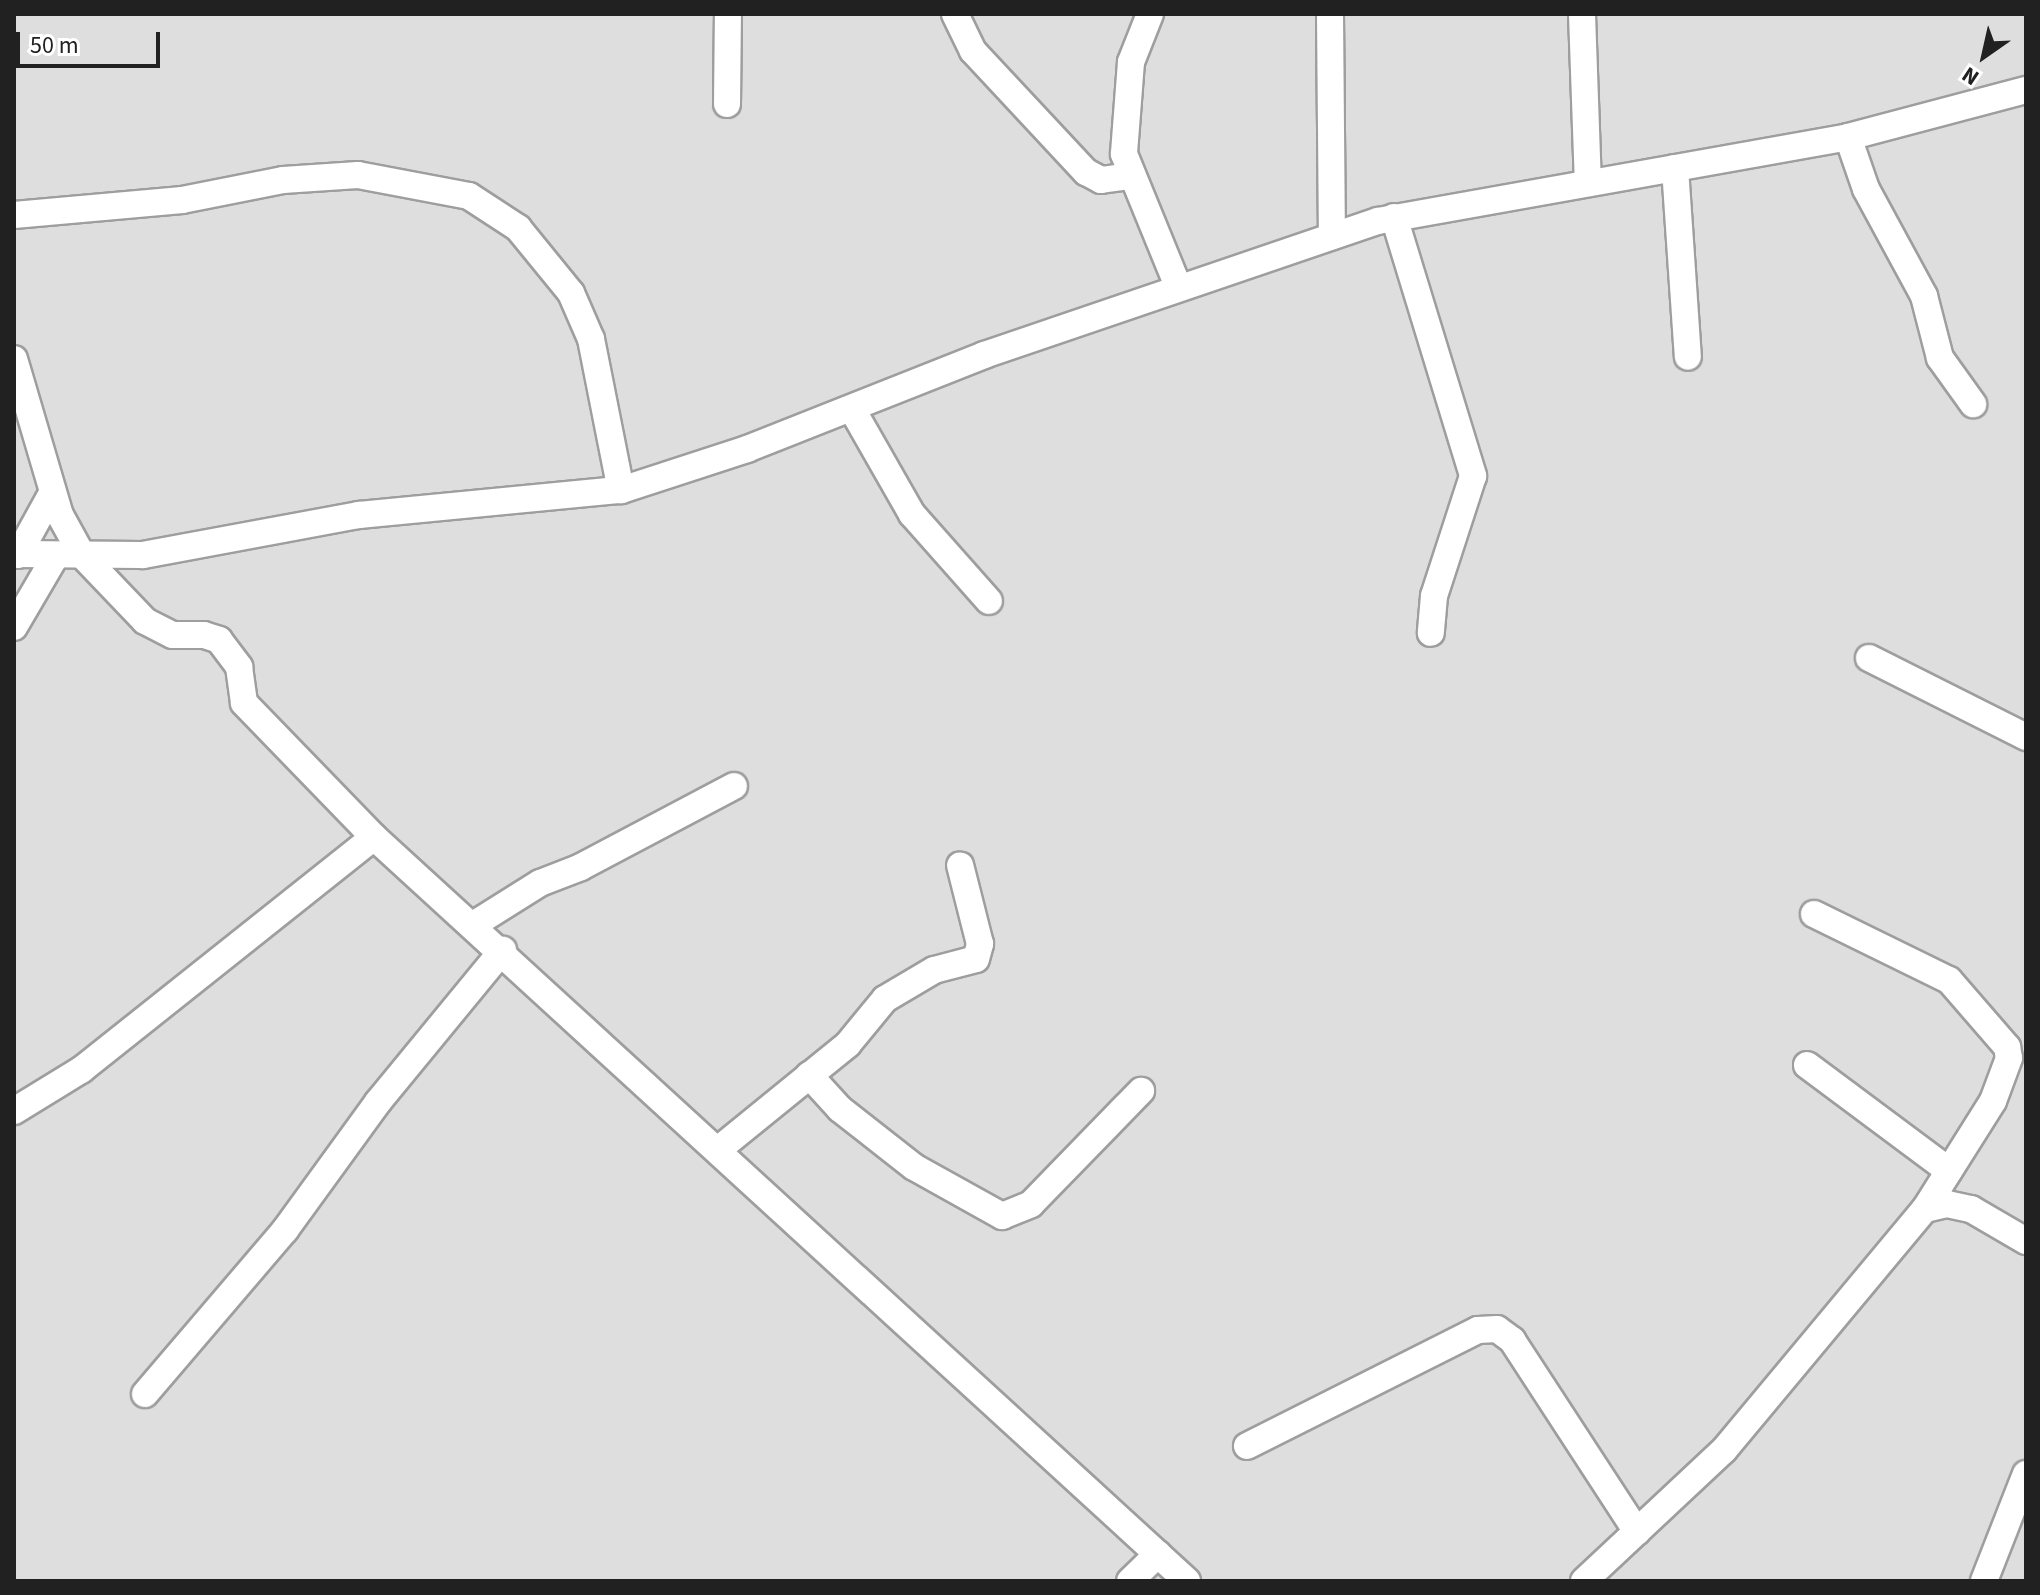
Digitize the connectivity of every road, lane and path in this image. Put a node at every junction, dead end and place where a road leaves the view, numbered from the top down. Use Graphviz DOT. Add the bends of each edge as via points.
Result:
graph roads {
  1 [pos="728,14"];
  2 [pos="955,14"];
  3 [pos="1150,14"];
  4 [pos="1330,14"];
  5 [pos="1582,14"];
  6 [pos="2026,90"];
  7 [pos="727,104"];
  8 [pos="1848,137"];
  9 [pos="1675,168"];
  10 [pos="1131,176"];
  11 [pos="1588,183"];
  12 [pos="14,215"];
  13 [pos="1394,217"];
  14 [pos="1332,236"];
  15 [pos="1178,286"];
  16 [pos="1688,357"];
  17 [pos="14,359"];
  18 [pos="1973,404"];
  19 [pos="852,409"];
  20 [pos="621,490"];
  21 [pos="51,495"];
  22 [pos="16,555"];
  23 [pos="69,555"];
  24 [pos="143,555"];
  25 [pos="122,595"];
  26 [pos="989,601"];
  27 [pos="14,627"];
  28 [pos="1431,633"];
  29 [pos="1869,658"];
  30 [pos="2026,737"];
  31 [pos="734,786"];
  32 [pos="374,837"];
  33 [pos="960,865"];
  34 [pos="1814,914"];
  35 [pos="473,925"];
  36 [pos="503,950"];
  37 [pos="1807,1065"];
  38 [pos="809,1075"];
  39 [pos="1141,1091"];
  40 [pos="14,1111"];
  41 [pos="719,1149"];
  42 [pos="1949,1171"];
  43 [pos="1925,1209"];
  44 [pos="2026,1241"];
  45 [pos="145,1394"];
  46 [pos="1247,1446"];
  47 [pos="2026,1474"];
  48 [pos="1637,1532"];
  49 [pos="1158,1554"];
  50 [pos="1130,1581"];
  51 [pos="1187,1581"];
  52 [pos="1584,1581"];
  53 [pos="1984,1581"];
  1 -- 7 [label="street"];
  2 -- 10 [label="street" via="973,51 1086,172 1101,180"];
  3 -- 10 [label="street" via="1131,62 1123,137"];
  4 -- 14 [label="street"];
  5 -- 11 [label="street"];
  6 -- 8 [label="street"];
  8 -- 9 [label="street"];
  8 -- 18 [label="street" via="1866,189 1924,296 1940,358"];
  9 -- 11 [label="street"];
  9 -- 16 [label="street"];
  10 -- 15 [label="street" via="1146,200"];
  11 -- 13 [label="street"];
  12 -- 20 [label="street" via="182,200 283,180 358,175 469,196 518,228 571,293 591,339"];
  13 -- 14 [label="street"];
  13 -- 28 [label="street" via="1473,476 1443,560"];
  14 -- 15 [label="street"];
  15 -- 19 [label="street"];
  17 -- 21 [label="street"];
  19 -- 20 [label="street"];
  19 -- 26 [label="street" via="912,514"];
  20 -- 24 [label="street" via="359,515"];
  21 -- 22 [label="street"];
  21 -- 23 [label="street"];
  22 -- 23 [label="street"];
  23 -- 24 [label="street"];
  23 -- 25 [label="street"];
  23 -- 27 [label="street"];
  24 -- 25 [label="street" via="132,567"];
  25 -- 32 [label="street" via="159,631 204,635 226,647 239,667 244,703"];
  29 -- 30 [label="street"];
  31 -- 35 [label="street" via="581,867 540,883"];
  32 -- 35 [label="street"];
  32 -- 40 [label="street" via="81,1070"];
  33 -- 38 [label="street" via="980,944 976,959 934,970 885,999 848,1044"];
  34 -- 42 [label="street" via="1949,980 2007,1047 2009,1058 1993,1101"];
  35 -- 36 [label="street"];
  36 -- 41 [label="street"];
  36 -- 45 [label="street" via="378,1102 285,1230"];
  37 -- 42 [label="street"];
  38 -- 39 [label="street" via="840,1109 901,1158 947,1190 1002,1216 1031,1204"];
  38 -- 41 [label="street"];
  41 -- 49 [label="street"];
  42 -- 43 [label="street"];
  43 -- 44 [label="street" via="1947,1204 1971,1209"];
  43 -- 48 [label="street" via="1724,1450"];
  46 -- 48 [label="street" via="1478,1330 1497,1329 1512,1340"];
  47 -- 53 [label="street"];
  48 -- 52 [label="street"];
  49 -- 50 [label="street"];
  49 -- 51 [label="street"];
}
